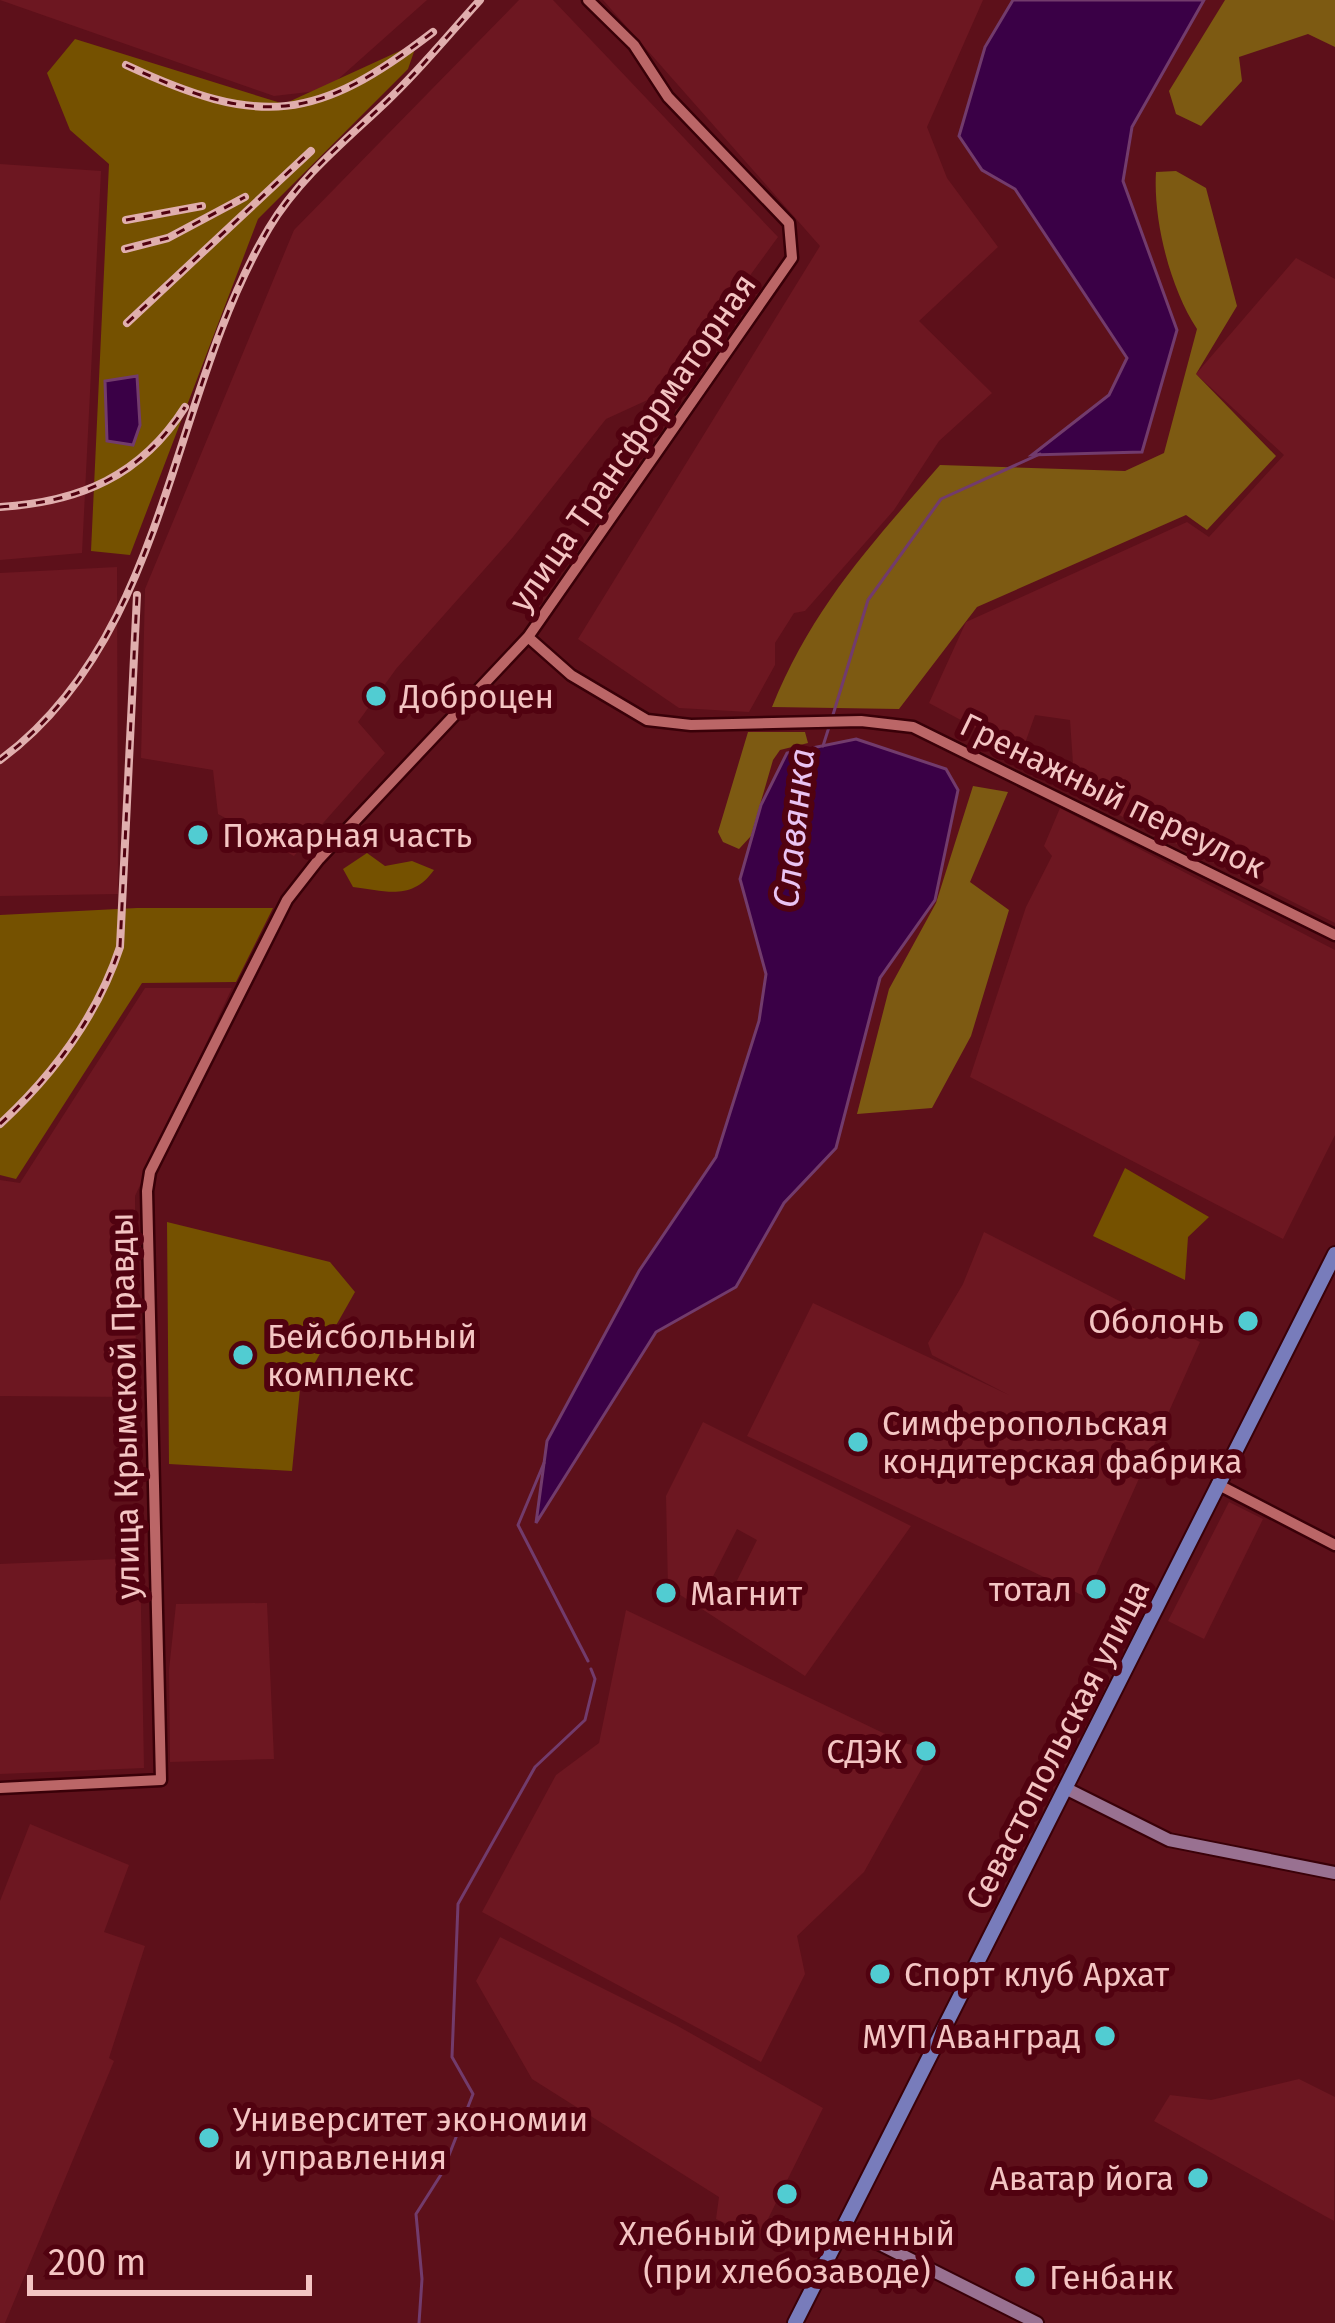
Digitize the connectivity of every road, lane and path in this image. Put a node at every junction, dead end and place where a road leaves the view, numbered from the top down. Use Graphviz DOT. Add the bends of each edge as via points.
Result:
graph roads {
  1 [pos="588,0"];
  2 [pos="528,637"];
  3 [pos="1335,935"];
  4 [pos="1335,1254"];
  5 [pos="1217,1484"];
  6 [pos="1335,1545"];
  7 [pos="0,1788"];
  8 [pos="1065,1788"];
  9 [pos="1335,1873"];
  10 [pos="844,2226"];
  11 [pos="794,2323"];
  12 [pos="1037,2323"];
  1 -- 2 [label="street, улица Трансформаторная" via="789,223 792,258"];
  2 -- 3 [label="street, Гренажный переулок" via="571,675 647,720 862,721 925,733"];
  2 -- 7 [label="street, улица Крымской Правды" via="287,900 150,1172 161,1780"];
  4 -- 5 [label="main road, Севастопольская улица"];
  5 -- 6 [label="street"];
  5 -- 8 [label="main road, Севастопольская улица"];
  8 -- 9 [label="main road" via="1169,1840"];
  8 -- 10 [label="main road, Севастопольская улица"];
  10 -- 11 [label="main road, Севастопольская улица"];
  10 -- 12 [label="main road"];
}
